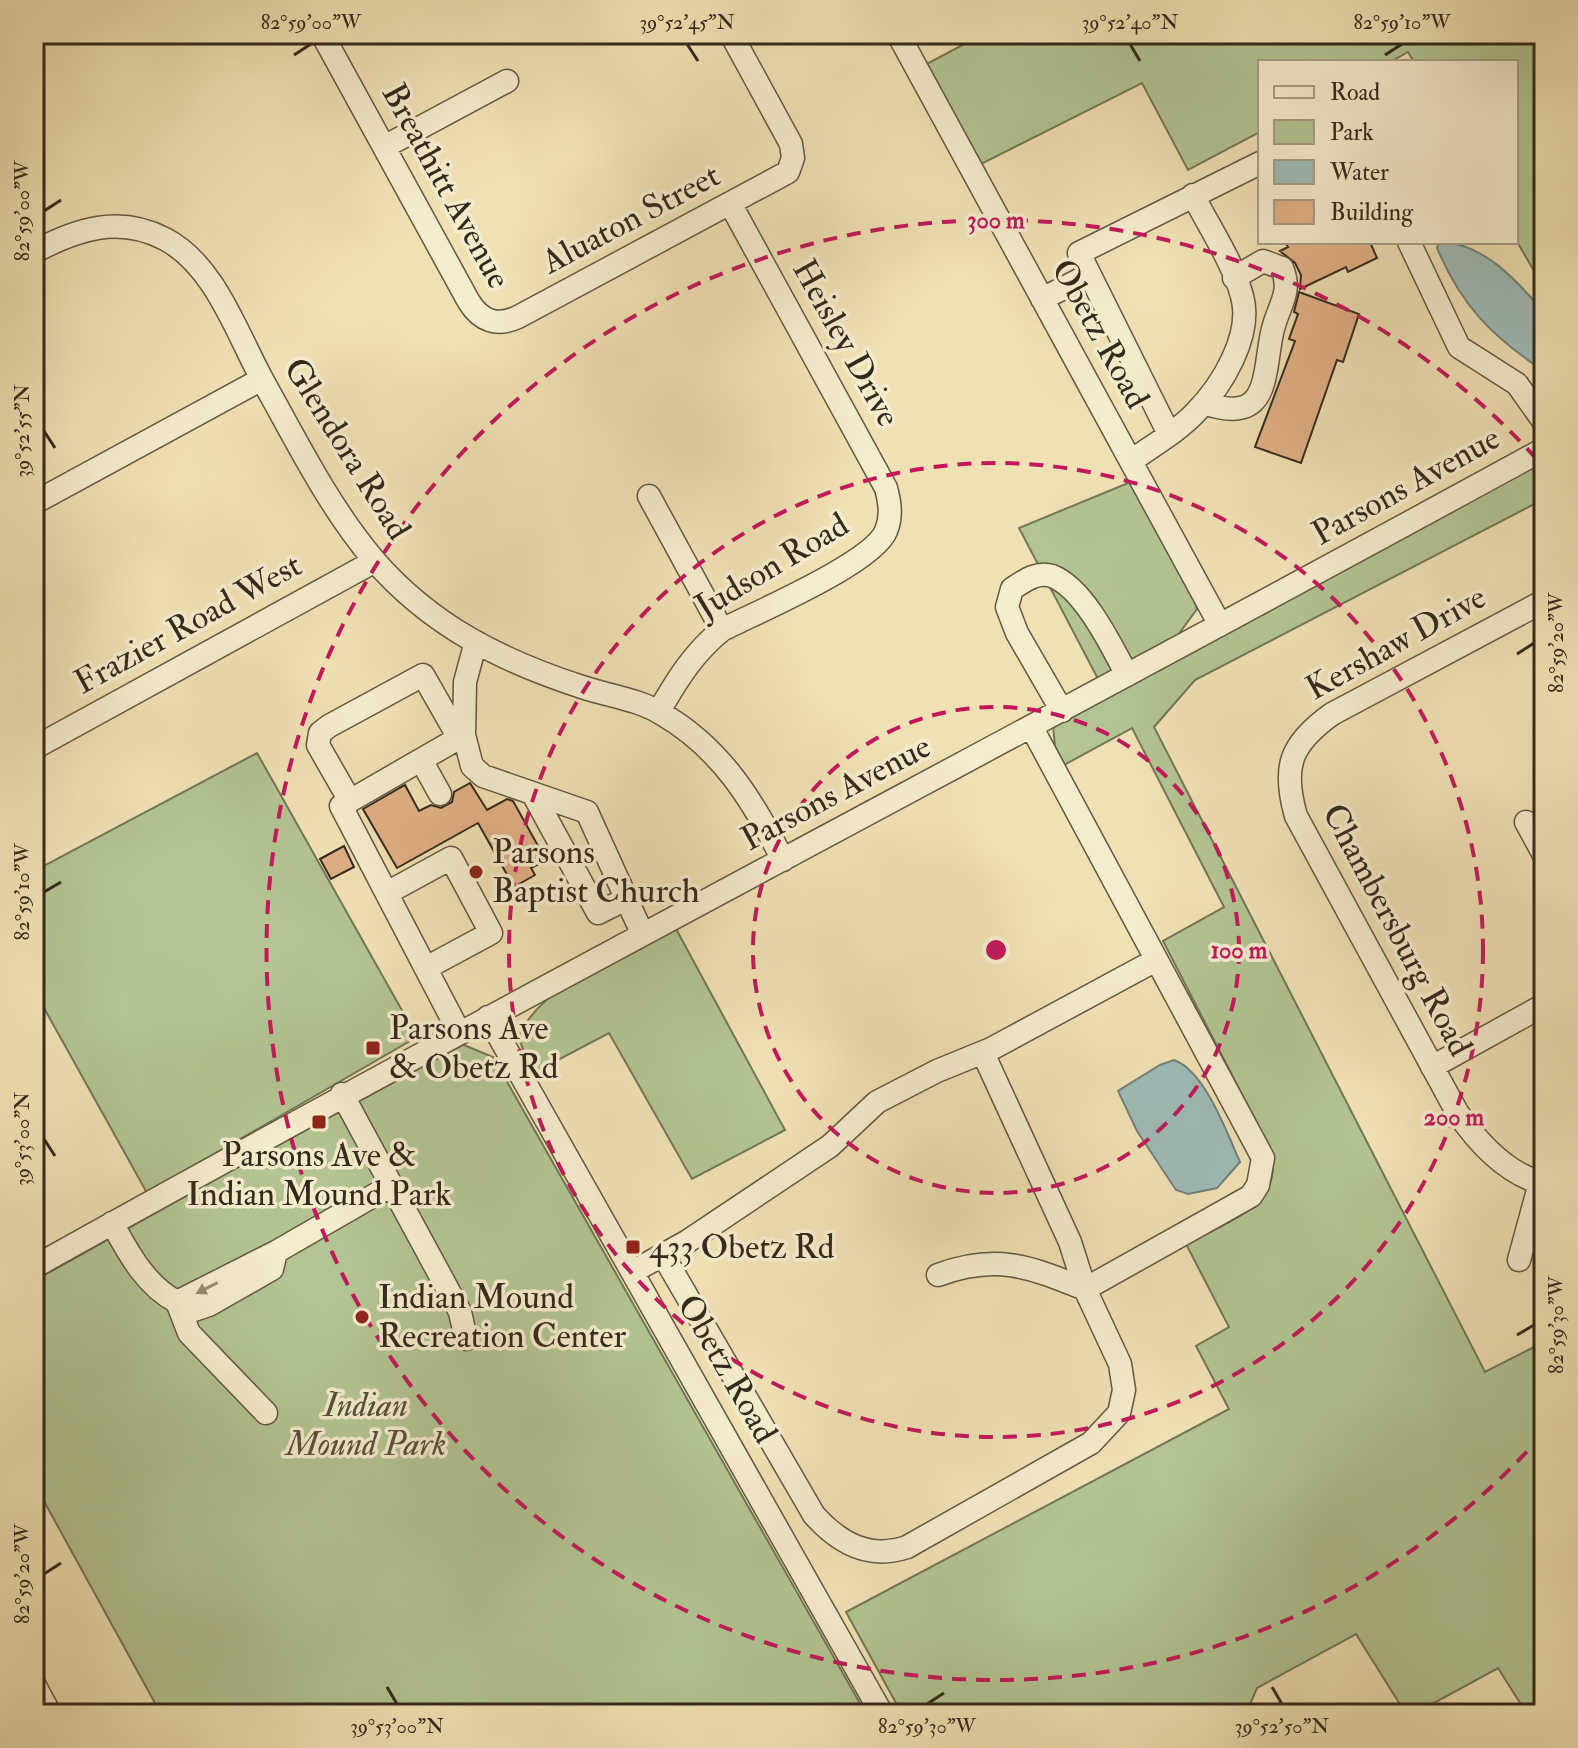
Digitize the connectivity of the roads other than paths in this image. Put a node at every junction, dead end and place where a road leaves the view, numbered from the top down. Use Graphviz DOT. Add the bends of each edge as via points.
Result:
graph roads {
  1 [pos="322,34"];
  2 [pos="731,34"];
  3 [pos="898,34"];
  4 [pos="507,81"];
  5 [pos="384,147"];
  6 [pos="1258,164"];
  7 [pos="1193,195"];
  8 [pos="731,205"];
  9 [pos="1410,244"];
  10 [pos="34,252"];
  11 [pos="1089,275"];
  12 [pos="1234,278"];
  13 [pos="1042,299"];
  14 [pos="1243,320"];
  15 [pos="494,322"];
  16 [pos="1273,330"];
  17 [pos="262,379"];
  18 [pos="1204,403"];
  19 [pos="1544,422"];
  20 [pos="1169,434"];
  21 [pos="1544,449"];
  22 [pos="1131,461"];
  23 [pos="649,496"];
  24 [pos="34,503"];
  25 [pos="890,517"];
  26 [pos="375,561"];
  27 [pos="1544,601"];
  28 [pos="1220,625"];
  29 [pos="722,630"];
  30 [pos="475,645"];
  31 [pos="1127,675"];
  32 [pos="659,711"];
  33 [pos="1062,711"];
  34 [pos="1032,728"];
  35 [pos="462,736"];
  36 [pos="34,748"];
  37 [pos="1291,758"];
  38 [pos="421,760"];
  39 [pos="440,794"];
  40 [pos="533,794"];
  41 [pos="350,801"];
  42 [pos="1526,822"];
  43 [pos="1544,855"];
  44 [pos="783,860"];
  45 [pos="387,893"];
  46 [pos="626,899"];
  47 [pos="642,933"];
  48 [pos="1156,960"];
  49 [pos="426,968"];
  50 [pos="1544,1005"];
  51 [pos="488,1017"];
  52 [pos="459,1032"];
  53 [pos="983,1053"];
  54 [pos="1432,1067"];
  55 [pos="342,1094"];
  56 [pos="1542,1183"];
  57 [pos="392,1185"];
  58 [pos="112,1223"];
  59 [pos="663,1255"];
  60 [pos="1519,1260"];
  61 [pos="34,1267"];
  62 [pos="632,1272"];
  63 [pos="938,1275"];
  64 [pos="1085,1289"];
  65 [pos="177,1302"];
  66 [pos="466,1339"];
  67 [pos="266,1413"];
  68 [pos="814,1515"];
  69 [pos="781,1532"];
  70 [pos="34,1684"];
  71 [pos="50,1714"];
  72 [pos="882,1714"];
  1 -- 5 [label="street, Breathitt Avenue"];
  2 -- 8 [label="street, Aluaton Street" via="789,139 791,163 780,179"];
  3 -- 13 [label="street, Obetz Road"];
  4 -- 5 [label="street"];
  5 -- 15 [label="street, Breathitt Avenue" via="469,302"];
  6 -- 7 [label="street"];
  7 -- 11 [label="street" via="1079,253"];
  7 -- 12 [label="street"];
  8 -- 15 [label="street, Aluaton Street" via="512,320"];
  8 -- 25 [label="street, Heisley Drive" via="886,488"];
  9 -- 19 [label="street" via="1459,347 1517,384"];
  10 -- 17 [label="street, Glendora Road" via="75,231 100,226 146,230 187,254 202,272"];
  11 -- 13 [label="street"];
  11 -- 20 [label="street"];
  12 -- 14 [label="street" via="1242,295"];
  12 -- 16 [label="street" via="1263,261 1282,268 1288,290"];
  13 -- 22 [label="street, Obetz Road"];
  14 -- 16 [label="street"];
  14 -- 18 [label="street" via="1229,364"];
  16 -- 18 [label="street" via="1270,367 1262,391 1251,403 1221,409"];
  17 -- 24 [label="street"];
  17 -- 26 [label="street, Glendora Road" via="324,489"];
  18 -- 20 [label="street"];
  20 -- 22 [label="street"];
  21 -- 28 [label="street, Parsons Avenue"];
  22 -- 28 [label="street, Obetz Road"];
  23 -- 29 [label="street"];
  25 -- 29 [label="street, Judson Road" via="886,533 860,558"];
  26 -- 30 [label="street, Glendora Road" via="422,608"];
  26 -- 36 [label="street, Frazier Road West"];
  27 -- 37 [label="street, Kershaw Drive" via="1332,714 1307,732"];
  28 -- 31 [label="street, Parsons Avenue"];
  29 -- 32 [label="street, Judson Road" via="688,664"];
  30 -- 32 [label="street, Glendora Road" via="524,668"];
  30 -- 35 [label="street" via="465,682"];
  31 -- 33 [label="street, Parsons Avenue"];
  31 -- 33 [label="street" via="1073,592 1051,576 1030,576 1012,589 1007,607"];
  32 -- 44 [label="street, Glendora Road" via="705,745 736,778"];
  33 -- 34 [label="street, Parsons Avenue"];
  34 -- 44 [label="street, Parsons Avenue"];
  34 -- 48 [label="street"];
  35 -- 38 [label="street"];
  35 -- 40 [label="street" via="472,766 483,776"];
  35 -- 41 [label="street" via="423,675 329,726 320,733 318,745"];
  37 -- 54 [label="street, Chambersburg Road" via="1287,787 1296,816"];
  38 -- 39 [label="street"];
  38 -- 41 [label="street"];
  40 -- 46 [label="street" via="587,812"];
  40 -- 46 [label="street" via="598,913"];
  41 -- 45 [label="street" via="341,806"];
  42 -- 43 [label="street"];
  44 -- 47 [label="street, Parsons Avenue"];
  45 -- 49 [label="street"];
  45 -- 49 [label="street" via="451,858 491,933"];
  46 -- 47 [label="street"];
  47 -- 51 [label="street, Parsons Avenue"];
  48 -- 53 [label="street"];
  48 -- 64 [label="street" via="1263,1158 1260,1178 1251,1196"];
  49 -- 52 [label="street"];
  50 -- 54 [label="street"];
  51 -- 52 [label="street, Parsons Avenue"];
  51 -- 62 [label="street, Obetz Road"];
  52 -- 55 [label="street, Parsons Avenue"];
  53 -- 59 [label="street" via="877,1102 830,1146"];
  53 -- 64 [label="street" via="1070,1242"];
  54 -- 56 [label="street, Chambersburg Road" via="1472,1135 1516,1171"];
  55 -- 57 [label="street"];
  55 -- 58 [label="street, Parsons Avenue"];
  56 -- 60 [label="street"];
  57 -- 65 [label="street"];
  57 -- 66 [label="street" via="460,1312"];
  58 -- 61 [label="street, Parsons Avenue"];
  58 -- 65 [label="street" via="134,1262 161,1294"];
  59 -- 62 [label="street"];
  59 -- 68 [label="street"];
  62 -- 69 [label="street, Obetz Road"];
  63 -- 64 [label="street" via="979,1262 1000,1262"];
  64 -- 68 [label="street" via="1110,1337 1124,1390 1119,1413 1091,1443 895,1551 855,1548 832,1535"];
  65 -- 67 [label="street" via="189,1333"];
  68 -- 69 [label="street"];
  69 -- 72 [label="street, Obetz Road"];
  70 -- 71 [label="street"];
}
